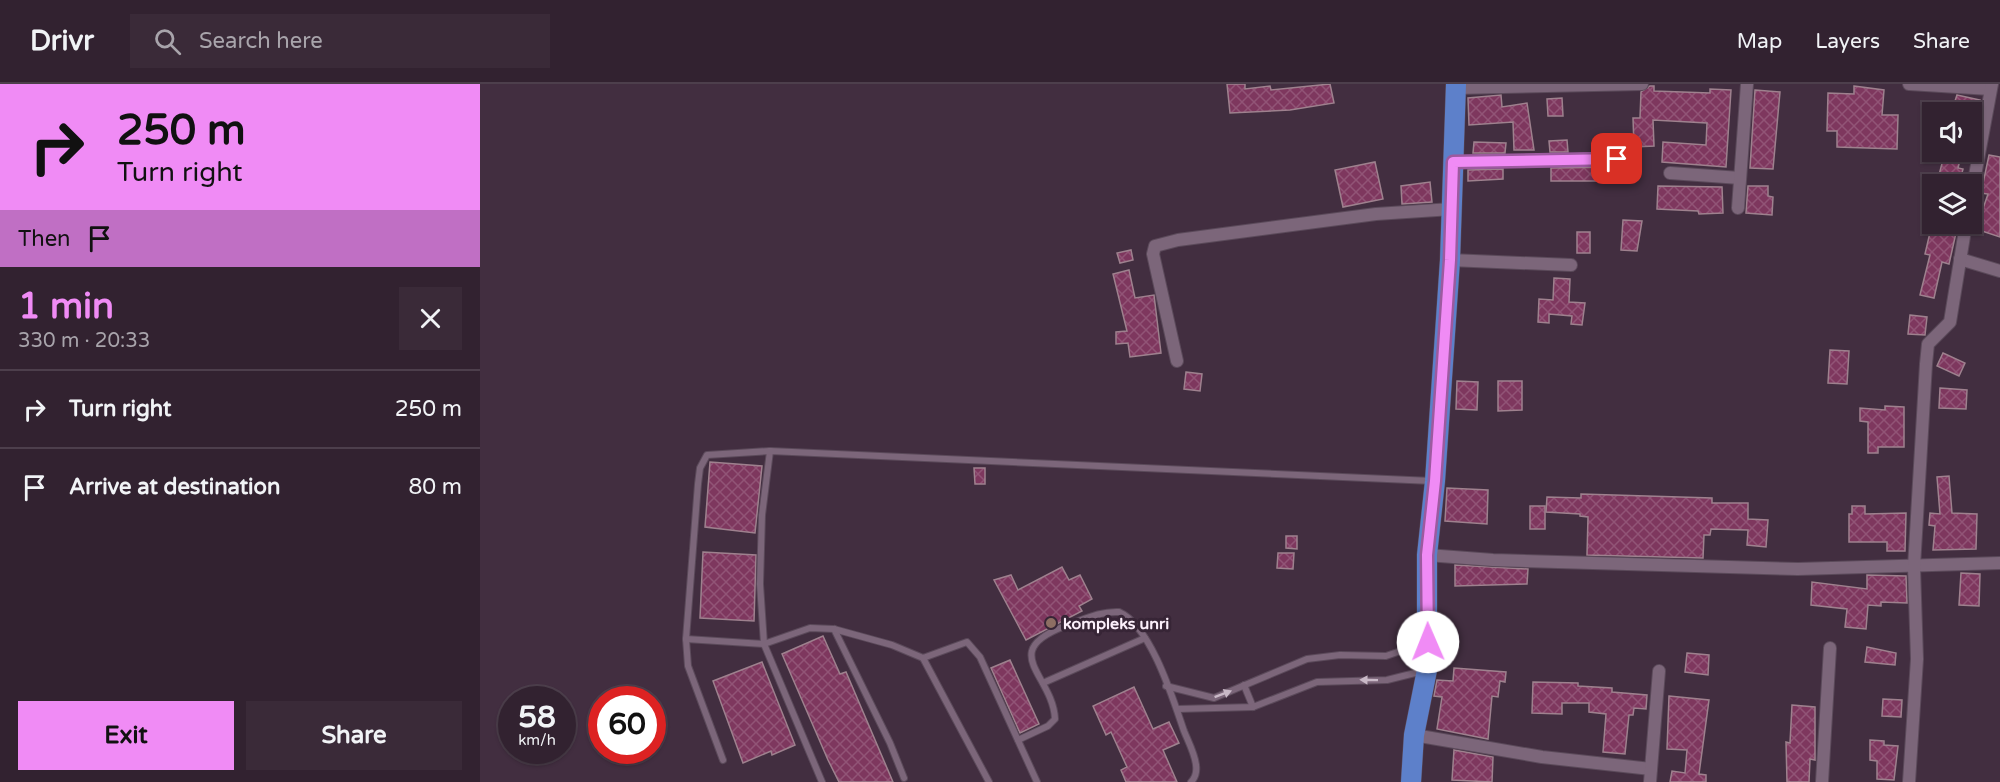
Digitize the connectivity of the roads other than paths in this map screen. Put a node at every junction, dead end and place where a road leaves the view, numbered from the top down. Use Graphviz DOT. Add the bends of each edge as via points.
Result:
graph roads {
  1 [pos="1642,84"];
  2 [pos="1747,84"];
  3 [pos="1909,84"];
  4 [pos="1456,86"];
  5 [pos="1991,87"];
  6 [pos="1617,159"];
  7 [pos="1453,162"];
  8 [pos="1670,172"];
  9 [pos="1975,174"];
  10 [pos="1740,178"];
  11 [pos="1738,208"];
  12 [pos="1452,209"];
  13 [pos="1964,234"];
  14 [pos="1960,259"];
  15 [pos="1450,260"];
  16 [pos="1571,265"];
  17 [pos="2000,271"];
  18 [pos="1177,361"];
  19 [pos="770,451"];
  20 [pos="1435,481"];
  21 [pos="1427,555"];
  22 [pos="2000,563"];
  23 [pos="1914,567"];
  24 [pos="834,629"];
  25 [pos="1145,638"];
  26 [pos="686,639"];
  27 [pos="1428,642"];
  28 [pos="764,644"];
  29 [pos="1830,648"];
  30 [pos="922,658"];
  31 [pos="1427,670"];
  32 [pos="1659,671"];
  33 [pos="1043,683"];
  34 [pos="1244,685"];
  35 [pos="1166,686"];
  36 [pos="1253,707"];
  37 [pos="1177,709"];
  38 [pos="1414,735"];
  39 [pos="1018,740"];
  40 [pos="723,760"];
  41 [pos="1651,776"];
  42 [pos="904,778"];
  43 [pos="822,782"];
  44 [pos="989,782"];
  45 [pos="1037,782"];
  46 [pos="1191,782"];
  47 [pos="1411,782"];
  48 [pos="1821,782"];
  49 [pos="1909,782"];
  1 -- 4 [label="street"];
  2 -- 10 [label="street"];
  3 -- 5 [label="street"];
  4 -- 7 [label="main road"];
  5 -- 9 [label="street"];
  6 -- 7 [label="street"];
  7 -- 12 [label="main road"];
  8 -- 10 [label="street"];
  10 -- 11 [label="street"];
  12 -- 15 [label="main road"];
  12 -- 18 [label="street" via="1319,221 1155,246 1153,254"];
  13 -- 14 [label="street"];
  14 -- 17 [label="street"];
  14 -- 23 [label="street" via="1950,322 1928,344"];
  15 -- 16 [label="street"];
  15 -- 20 [label="main road"];
  19 -- 20 [label="lane"];
  19 -- 26 [label="lane" via="707,455 700,468"];
  19 -- 28 [label="lane" via="762,515 760,584"];
  20 -- 21 [label="main road"];
  21 -- 23 [label="street" via="1675,566"];
  21 -- 27 [label="main road"];
  22 -- 23 [label="street"];
  23 -- 49 [label="street" via="1917,659"];
  24 -- 28 [label="lane" via="810,628"];
  24 -- 30 [label="lane"];
  24 -- 42 [label="lane"];
  25 -- 33 [label="lane"];
  25 -- 33 [label="lane" via="1133,621 1119,612 1096,615 1058,629 1031,647"];
  25 -- 35 [label="lane"];
  26 -- 28 [label="lane"];
  26 -- 40 [label="lane" via="688,666"];
  27 -- 31 [label="main road"];
  27 -- 34 [label="lane" via="1386,656 1307,659"];
  28 -- 43 [label="lane"];
  29 -- 48 [label="street"];
  30 -- 39 [label="lane" via="967,642 980,657"];
  30 -- 44 [label="lane"];
  31 -- 36 [label="lane, one-way" via="1387,680 1317,682"];
  31 -- 38 [label="main road"];
  32 -- 41 [label="street"];
  33 -- 39 [label="lane" via="1055,719"];
  35 -- 34 [label="lane, one-way" via="1214,698"];
  34 -- 36 [label="lane"];
  35 -- 37 [label="lane"];
  36 -- 37 [label="lane"];
  37 -- 46 [label="lane" via="1196,763"];
  38 -- 41 [label="street"];
  38 -- 47 [label="main road"];
  39 -- 45 [label="lane"];
}
